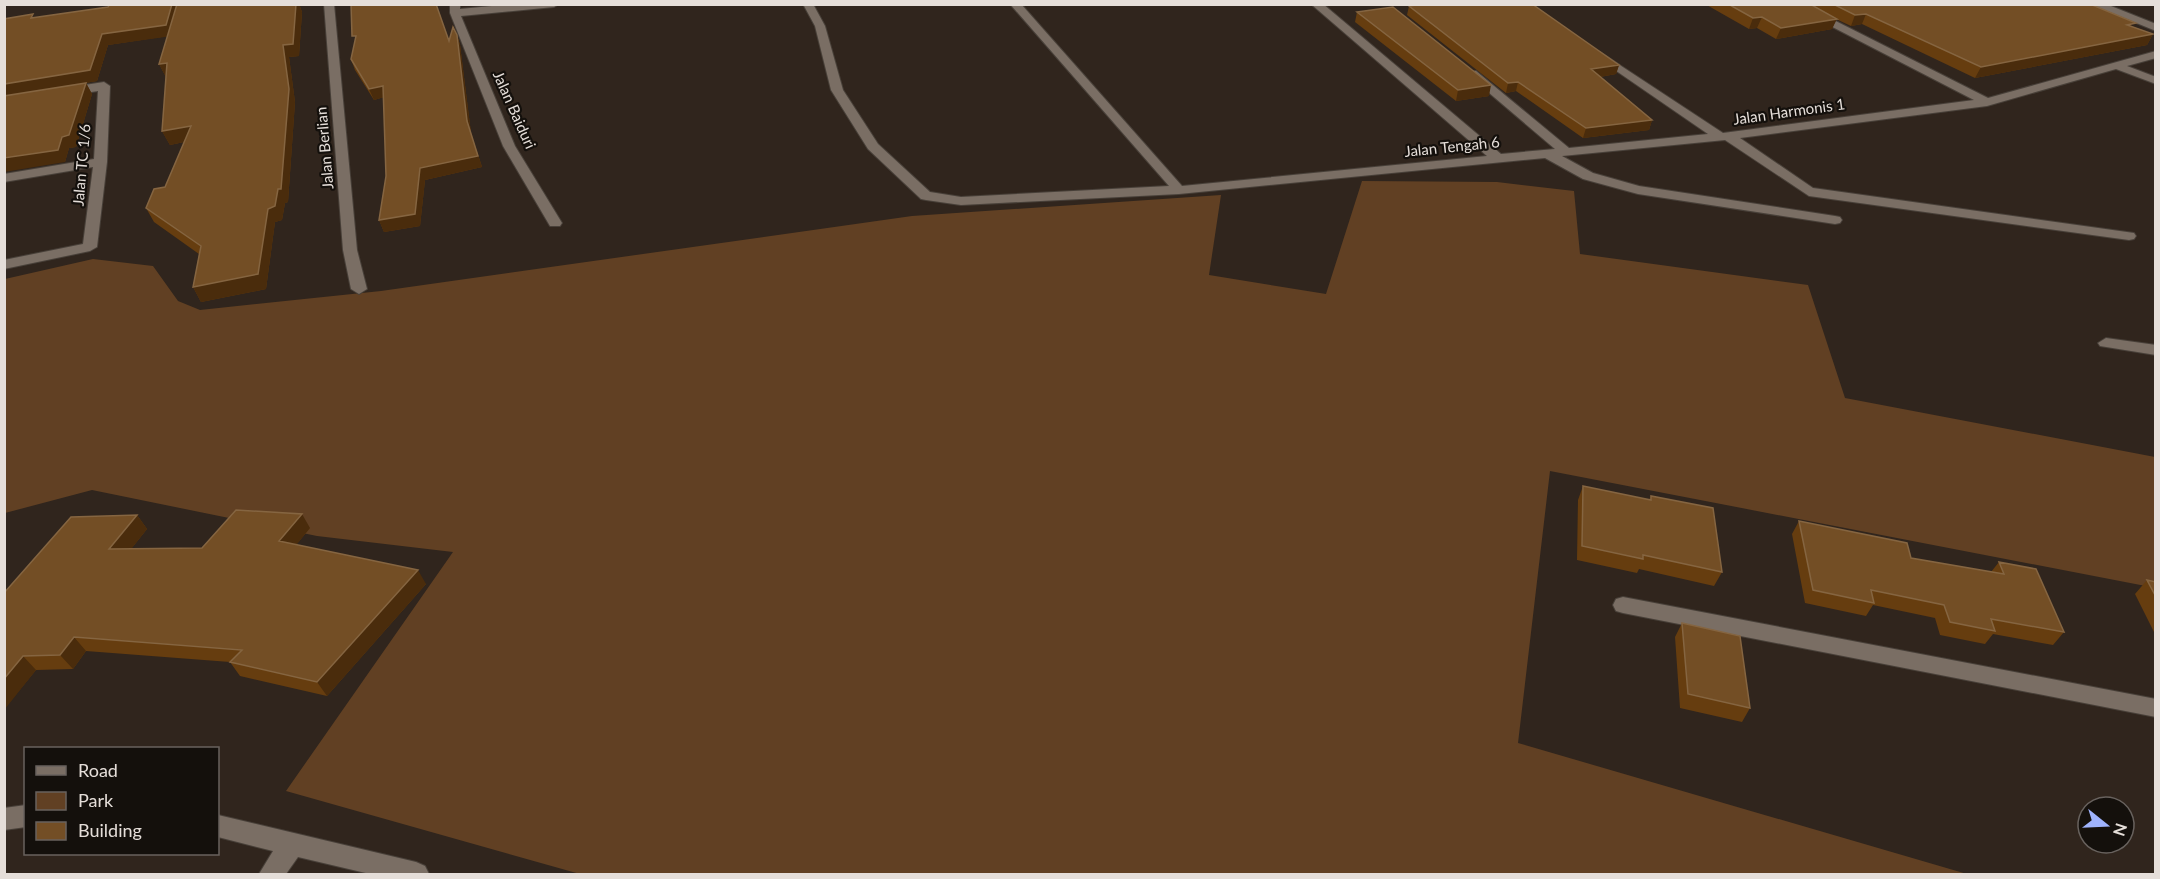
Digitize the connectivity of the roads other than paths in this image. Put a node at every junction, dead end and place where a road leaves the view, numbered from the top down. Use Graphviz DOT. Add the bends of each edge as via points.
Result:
graph roads {
  1 [pos="329,4"];
  2 [pos="554,4"];
  3 [pos="807,4"];
  4 [pos="1015,4"];
  5 [pos="1316,4"];
  6 [pos="1793,4"];
  7 [pos="2095,4"];
  8 [pos="455,9"];
  9 [pos="2156,28"];
  10 [pos="1593,51"];
  11 [pos="2156,54"];
  12 [pos="2118,66"];
  13 [pos="1466,68"];
  14 [pos="2156,81"];
  15 [pos="49,95"];
  16 [pos="1987,102"];
  17 [pos="1724,136"];
  18 [pos="1566,152"];
  19 [pos="1548,154"];
  20 [pos="1499,159"];
  21 [pos="100,162"];
  22 [pos="4,178"];
  23 [pos="1179,190"];
  24 [pos="1835,220"];
  25 [pos="555,223"];
  26 [pos="2129,236"];
  27 [pos="4,265"];
  28 [pos="358,289"];
  29 [pos="2106,343"];
  30 [pos="2156,350"];
  31 [pos="1623,605"];
  32 [pos="2156,708"];
  33 [pos="24,816"];
  34 [pos="4,819"];
  35 [pos="219,826"];
  36 [pos="292,844"];
  37 [pos="272,874"];
  38 [pos="416,874"];
  1 -- 28 [label="street, Jalan Berlian" via="350,250"];
  2 -- 8 [label="street"];
  3 -- 23 [label="street, Jalan Tengah 6" via="820,26 837,90 873,146 926,196 961,201"];
  4 -- 23 [label="street"];
  5 -- 20 [label="street"];
  6 -- 16 [label="street"];
  7 -- 9 [label="street"];
  8 -- 25 [label="street, Jalan Baiduri" via="509,146"];
  10 -- 17 [label="street"];
  11 -- 12 [label="street, Jalan Harmonis 1"];
  12 -- 14 [label="street"];
  12 -- 16 [label="street, Jalan Harmonis 1"];
  13 -- 18 [label="street"];
  15 -- 21 [label="street, Jalan TC 1/6" via="104,86"];
  16 -- 17 [label="street, Jalan Harmonis 1"];
  17 -- 18 [label="street, Jalan Tengah 6"];
  17 -- 26 [label="street, Jalan Harmonis 1" via="1809,192"];
  18 -- 19 [label="street, Jalan Tengah 6"];
  19 -- 20 [label="street, Jalan Tengah 6"];
  19 -- 24 [label="street" via="1588,176 1638,190"];
  20 -- 23 [label="street, Jalan Tengah 6"];
  21 -- 22 [label="street"];
  21 -- 27 [label="street, Jalan TC 1/6" via="90,247"];
  29 -- 30 [label="street"];
  31 -- 32 [label="street"];
  33 -- 34 [label="street"];
  35 -- 36 [label="street"];
  36 -- 37 [label="street"];
  36 -- 38 [label="street"];
}
